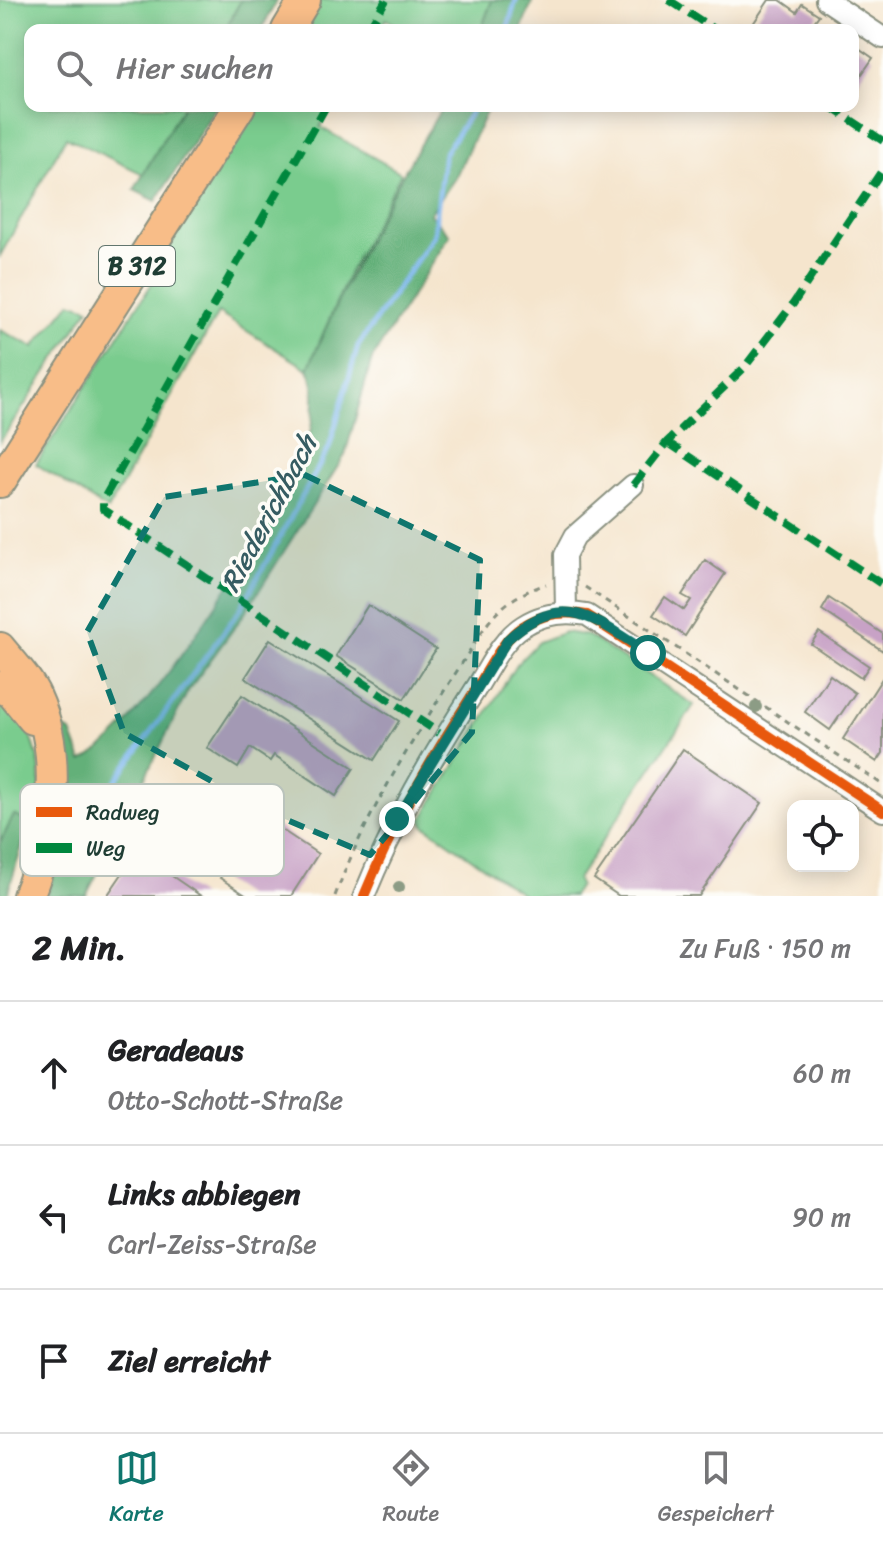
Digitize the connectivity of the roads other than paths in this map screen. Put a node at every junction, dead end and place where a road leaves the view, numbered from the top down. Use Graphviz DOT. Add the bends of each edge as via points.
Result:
graph roads {
  1 [pos="305,0"];
  2 [pos="826,0"];
  3 [pos="291,24"];
  4 [pos="883,38"];
  5 [pos="236,112"];
  6 [pos="1,480"];
  7 [pos="633,485"];
  8 [pos="566,612"];
  9 [pos="0,648"];
  10 [pos="0,687"];
  11 [pos="47,736"];
  12 [pos="47,784"];
  13 [pos="883,811"];
  14 [pos="364,896"];
  1 -- 3 [label="highway"];
  2 -- 4 [label="street"];
  5 -- 6 [label="highway, B 312"];
  7 -- 8 [label="street" via="575,536 565,555"];
  8 -- 13 [label="street" via="587,615"];
  8 -- 14 [label="street" via="541,617 508,639 397,819"];
  9 -- 11 [label="highway" via="36,697"];
  10 -- 11 [label="highway" via="11,692"];
  11 -- 12 [label="highway"];
}
